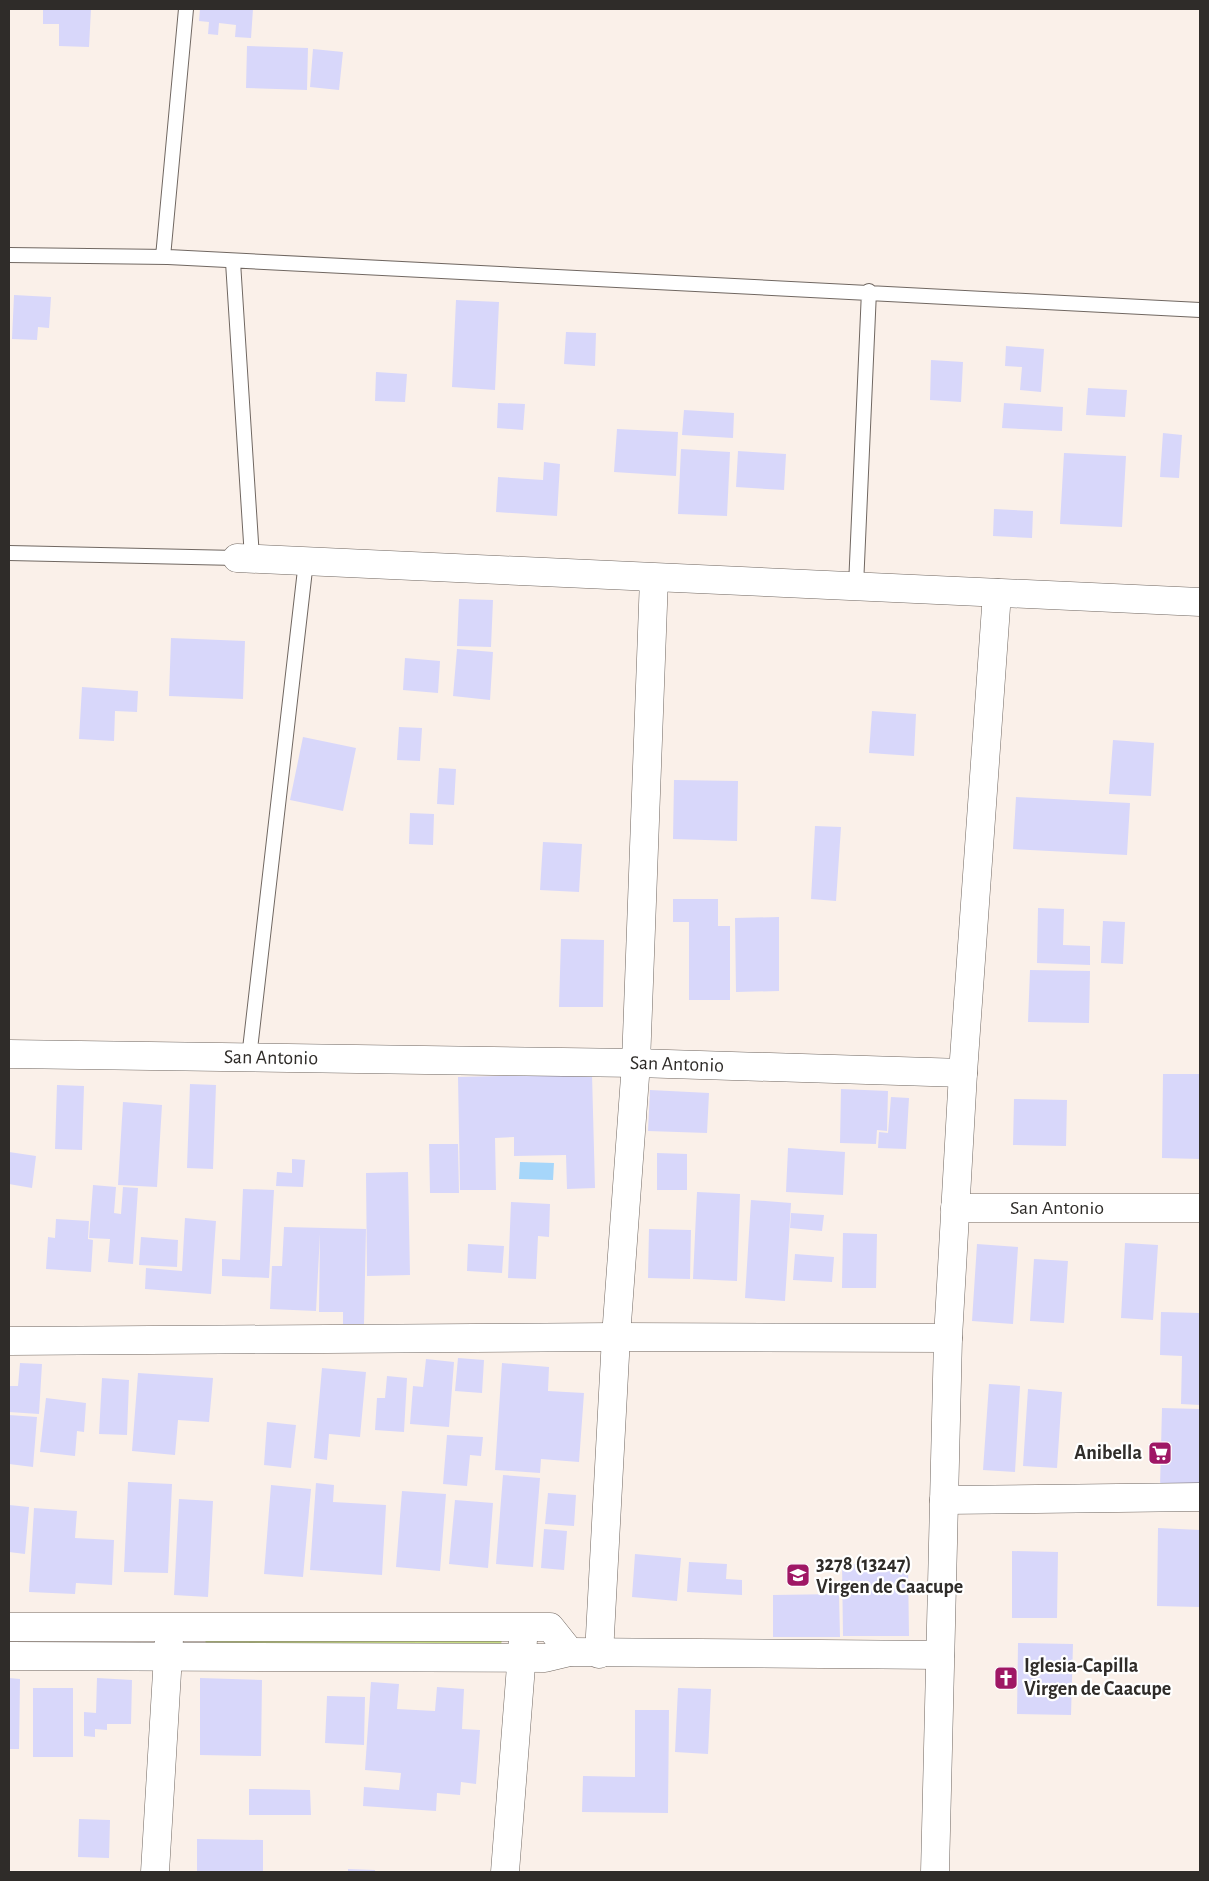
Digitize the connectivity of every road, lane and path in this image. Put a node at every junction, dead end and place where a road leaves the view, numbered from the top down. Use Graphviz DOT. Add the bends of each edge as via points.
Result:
graph roads {
  1 [pos="186,9"];
  2 [pos="9,256"];
  3 [pos="163,257"];
  4 [pos="233,262"];
  5 [pos="869,291"];
  6 [pos="1200,310"];
  7 [pos="9,553"];
  8 [pos="245,558"];
  9 [pos="306,561"];
  10 [pos="654,578"];
  11 [pos="856,586"];
  12 [pos="998,593"];
  13 [pos="1200,602"];
  14 [pos="9,1054"];
  15 [pos="249,1058"];
  16 [pos="636,1063"];
  17 [pos="963,1073"];
  18 [pos="955,1208"];
  19 [pos="1200,1208"];
  20 [pos="616,1337"];
  21 [pos="948,1338"];
  22 [pos="9,1341"];
  23 [pos="1200,1497"];
  24 [pos="944,1500"];
  25 [pos="9,1627"];
  26 [pos="170,1627"];
  27 [pos="524,1627"];
  28 [pos="570,1652"];
  29 [pos="599,1654"];
  30 [pos="940,1655"];
  31 [pos="9,1656"];
  32 [pos="168,1656"];
  33 [pos="523,1658"];
  34 [pos="155,1872"];
  35 [pos="505,1872"];
  36 [pos="935,1872"];
  1 -- 3 [label="lane"];
  2 -- 3 [label="lane"];
  3 -- 4 [label="lane"];
  4 -- 5 [label="lane"];
  4 -- 8 [label="lane"];
  5 -- 6 [label="lane"];
  5 -- 11 [label="lane"];
  7 -- 8 [label="lane"];
  8 -- 9 [label="street"];
  9 -- 10 [label="street"];
  9 -- 15 [label="lane"];
  10 -- 11 [label="street"];
  10 -- 16 [label="street"];
  11 -- 12 [label="street"];
  12 -- 13 [label="street"];
  12 -- 17 [label="street"];
  14 -- 15 [label="street, San Antonio"];
  15 -- 16 [label="street, San Antonio"];
  16 -- 17 [label="street, San Antonio"];
  16 -- 20 [label="street"];
  17 -- 18 [label="street"];
  18 -- 19 [label="street, San Antonio"];
  18 -- 21 [label="street"];
  20 -- 21 [label="street"];
  20 -- 22 [label="street"];
  20 -- 29 [label="street"];
  21 -- 24 [label="street"];
  23 -- 24 [label="street"];
  24 -- 30 [label="street"];
  25 -- 26 [label="street"];
  26 -- 27 [label="street"];
  26 -- 32 [label="street"];
  27 -- 28 [label="street" via="550,1627"];
  27 -- 33 [label="street"];
  28 -- 29 [label="street"];
  28 -- 33 [label="street" via="545,1658"];
  29 -- 30 [label="street"];
  30 -- 36 [label="street"];
  31 -- 32 [label="street"];
  32 -- 33 [label="street"];
  32 -- 34 [label="street"];
  33 -- 35 [label="street"];
}
